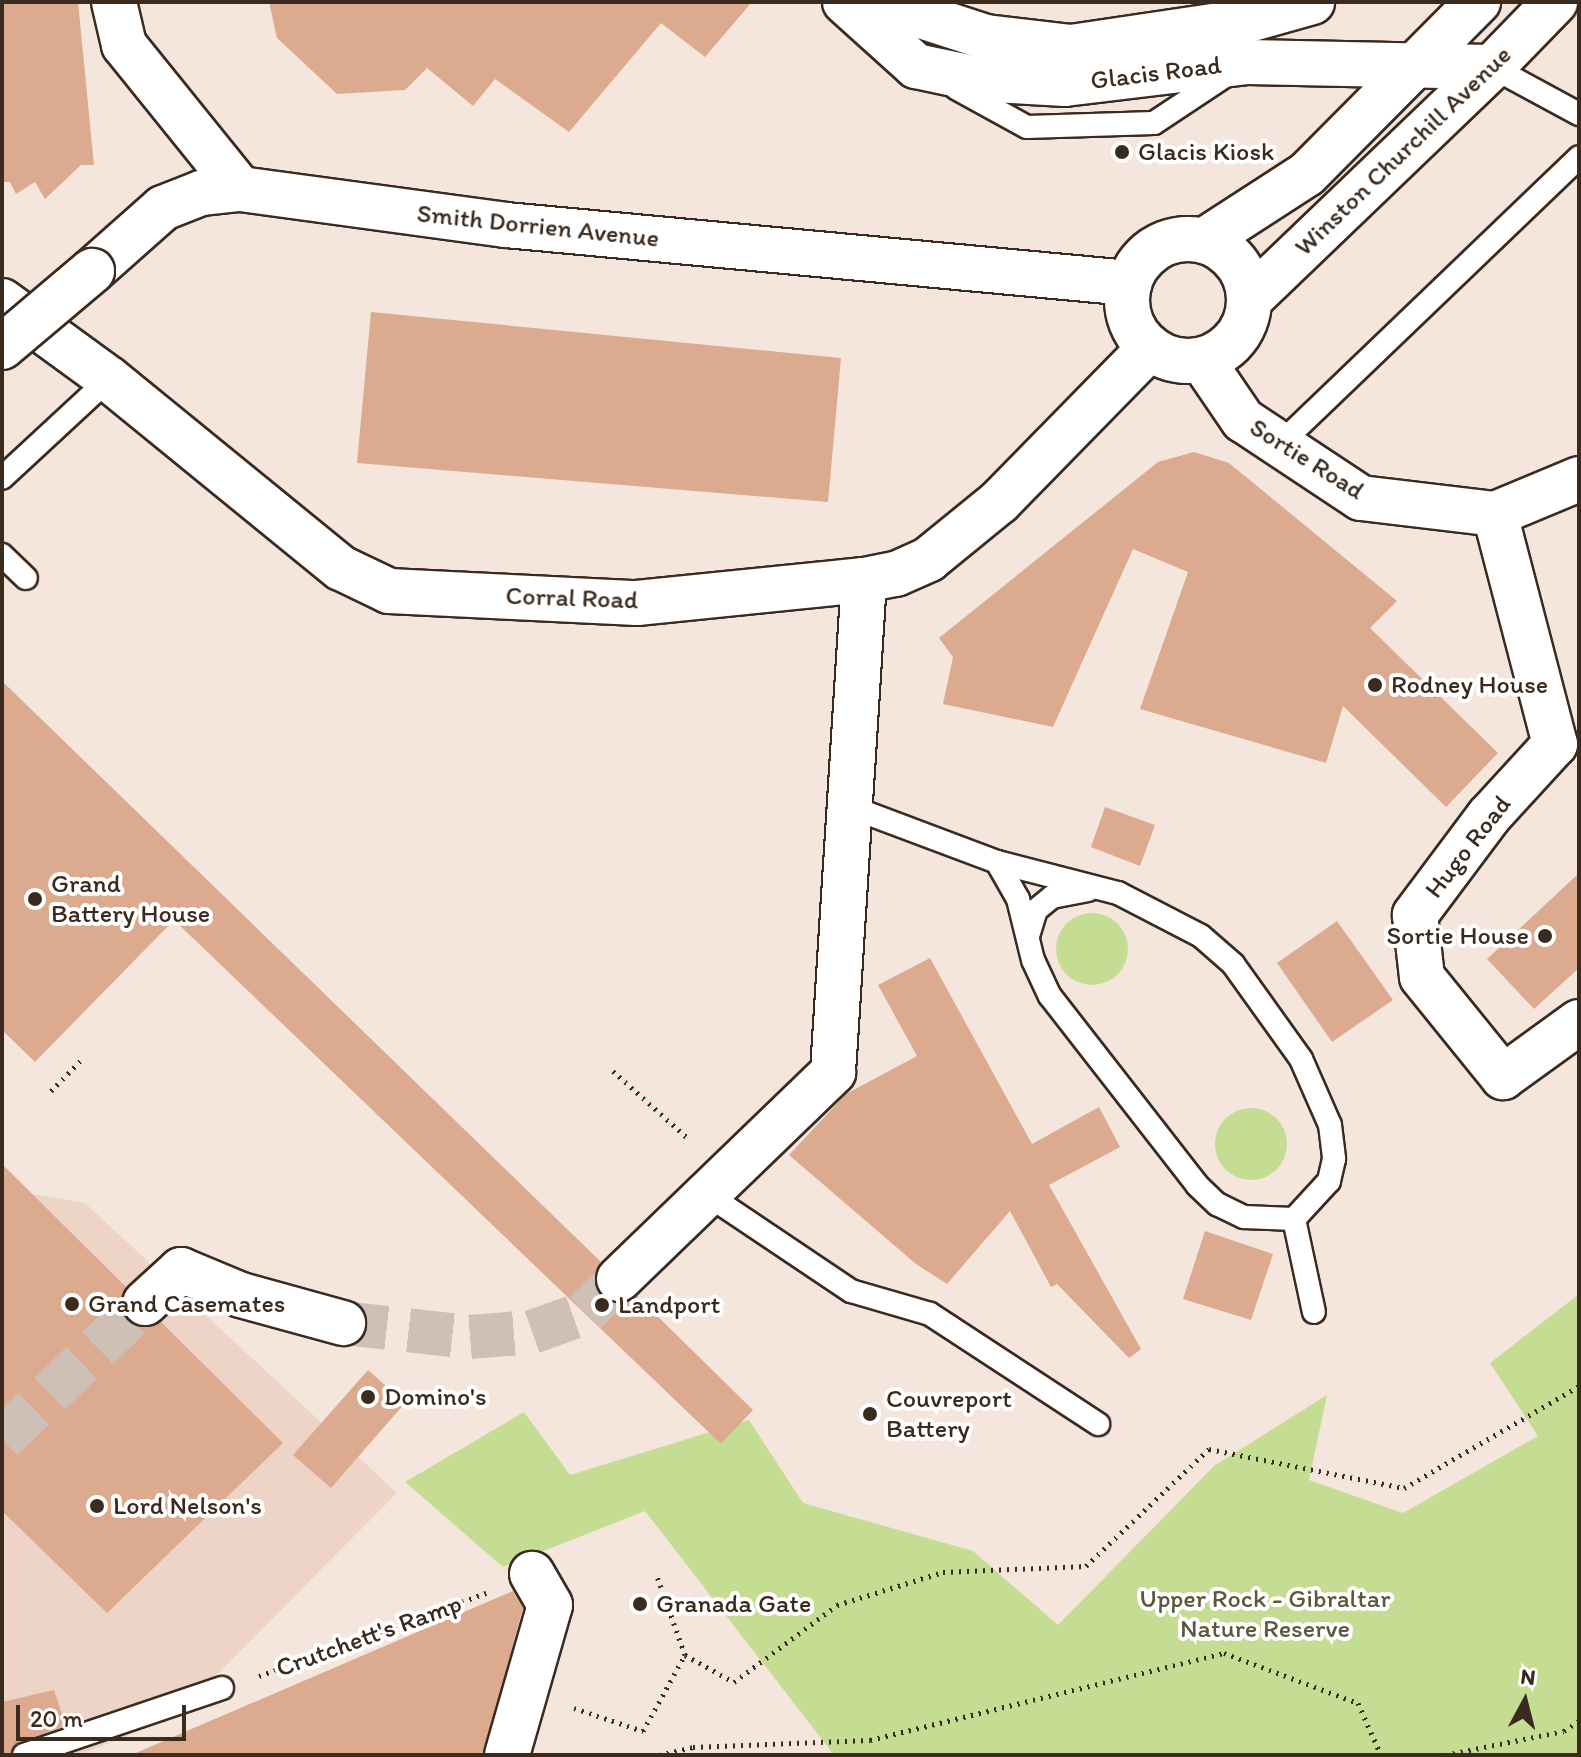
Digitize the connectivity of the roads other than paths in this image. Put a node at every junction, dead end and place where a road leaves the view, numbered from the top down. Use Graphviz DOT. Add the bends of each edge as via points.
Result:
graph roads {
  1 [pos="114,2"];
  2 [pos="845,2"];
  3 [pos="878,2"];
  4 [pos="1312,2"];
  5 [pos="1478,2"];
  6 [pos="1555,2"];
  7 [pos="1420,66"];
  8 [pos="1492,67"];
  9 [pos="1579,114"];
  10 [pos="1579,157"];
  11 [pos="240,189"];
  12 [pos="1205,240"];
  13 [pos="1129,283"];
  14 [pos="1250,299"];
  15 [pos="2,301"];
  16 [pos="2,347"];
  17 [pos="1150,348"];
  18 [pos="1202,360"];
  19 [pos="109,379"];
  20 [pos="1280,444"];
  21 [pos="2,478"];
  22 [pos="1579,479"];
  23 [pos="1495,514"];
  24 [pos="2,555"];
  25 [pos="26,578"];
  26 [pos="864,580"];
  27 [pos="848,806"];
  28 [pos="997,862"];
  29 [pos="1118,893"];
  30 [pos="1027,937"];
  31 [pos="1579,1022"];
  32 [pos="716,1182"];
  33 [pos="1294,1219"];
  34 [pos="619,1279"];
  35 [pos="145,1303"];
  36 [pos="1314,1312"];
  37 [pos="343,1323"];
  38 [pos="1098,1424"];
  39 [pos="532,1574"];
  40 [pos="222,1688"];
  41 [pos="24,1755"];
  42 [pos="507,1755"];
  1 -- 11 [label="street" via="124,45"];
  2 -- 7 [label="street, Glacis Road" via="916,66 977,79 1065,84 1246,62"];
  3 -- 4 [label="street, Glacis Road" via="986,37 1071,47 1241,22"];
  5 -- 7 [label="street"];
  6 -- 8 [label="street, Winston Churchill Avenue"];
  7 -- 8 [label="street, Glacis Road"];
  7 -- 12 [label="street" via="1307,174"];
  8 -- 9 [label="lane"];
  8 -- 14 [label="street, Winston Churchill Avenue"];
  10 -- 20 [label="lane"];
  11 -- 13 [label="street, Smith Dorrien Avenue" via="521,226"];
  11 -- 16 [label="street, Smith Dorrien Avenue, bridge" via="201,193 163,208"];
  12 -- 13 [label="street" via="1176,241 1149,252"];
  12 -- 14 [label="street" via="1237,262"];
  13 -- 17 [label="street" via="1130,318"];
  14 -- 18 [label="street" via="1237,338"];
  15 -- 19 [label="street, Corral Road"];
  17 -- 18 [label="street" via="1166,357"];
  17 -- 26 [label="street, Corral Road" via="999,502 953,540 929,559 896,574"];
  18 -- 20 [label="street, Sortie Road" via="1243,420"];
  19 -- 21 [label="lane"];
  19 -- 26 [label="street, Corral Road" via="341,568 389,591 637,603"];
  20 -- 23 [label="street, Sortie Road" via="1361,498"];
  22 -- 23 [label="street, Sortie Road"];
  23 -- 31 [label="street, Hugo Road" via="1555,744 1489,816 1415,915 1422,977 1503,1077"];
  24 -- 25 [label="lane"];
  26 -- 27 [label="street"];
  27 -- 28 [label="lane"];
  27 -- 32 [label="street" via="833,1072"];
  28 -- 29 [label="lane"];
  28 -- 30 [label="lane" via="1018,899"];
  29 -- 30 [label="lane" via="1089,890 1052,897 1036,910"];
  29 -- 33 [label="lane" via="1201,936 1233,964 1301,1059 1330,1125 1334,1159 1322,1191"];
  30 -- 33 [label="lane" via="1050,996 1197,1185 1217,1204 1244,1217"];
  32 -- 34 [label="street"];
  32 -- 38 [label="lane" via="851,1291 930,1314"];
  33 -- 36 [label="lane"];
  35 -- 37 [label="street" via="181,1270 241,1295"];
  39 -- 42 [label="street" via="550,1605"];
  40 -- 41 [label="lane"];
}
